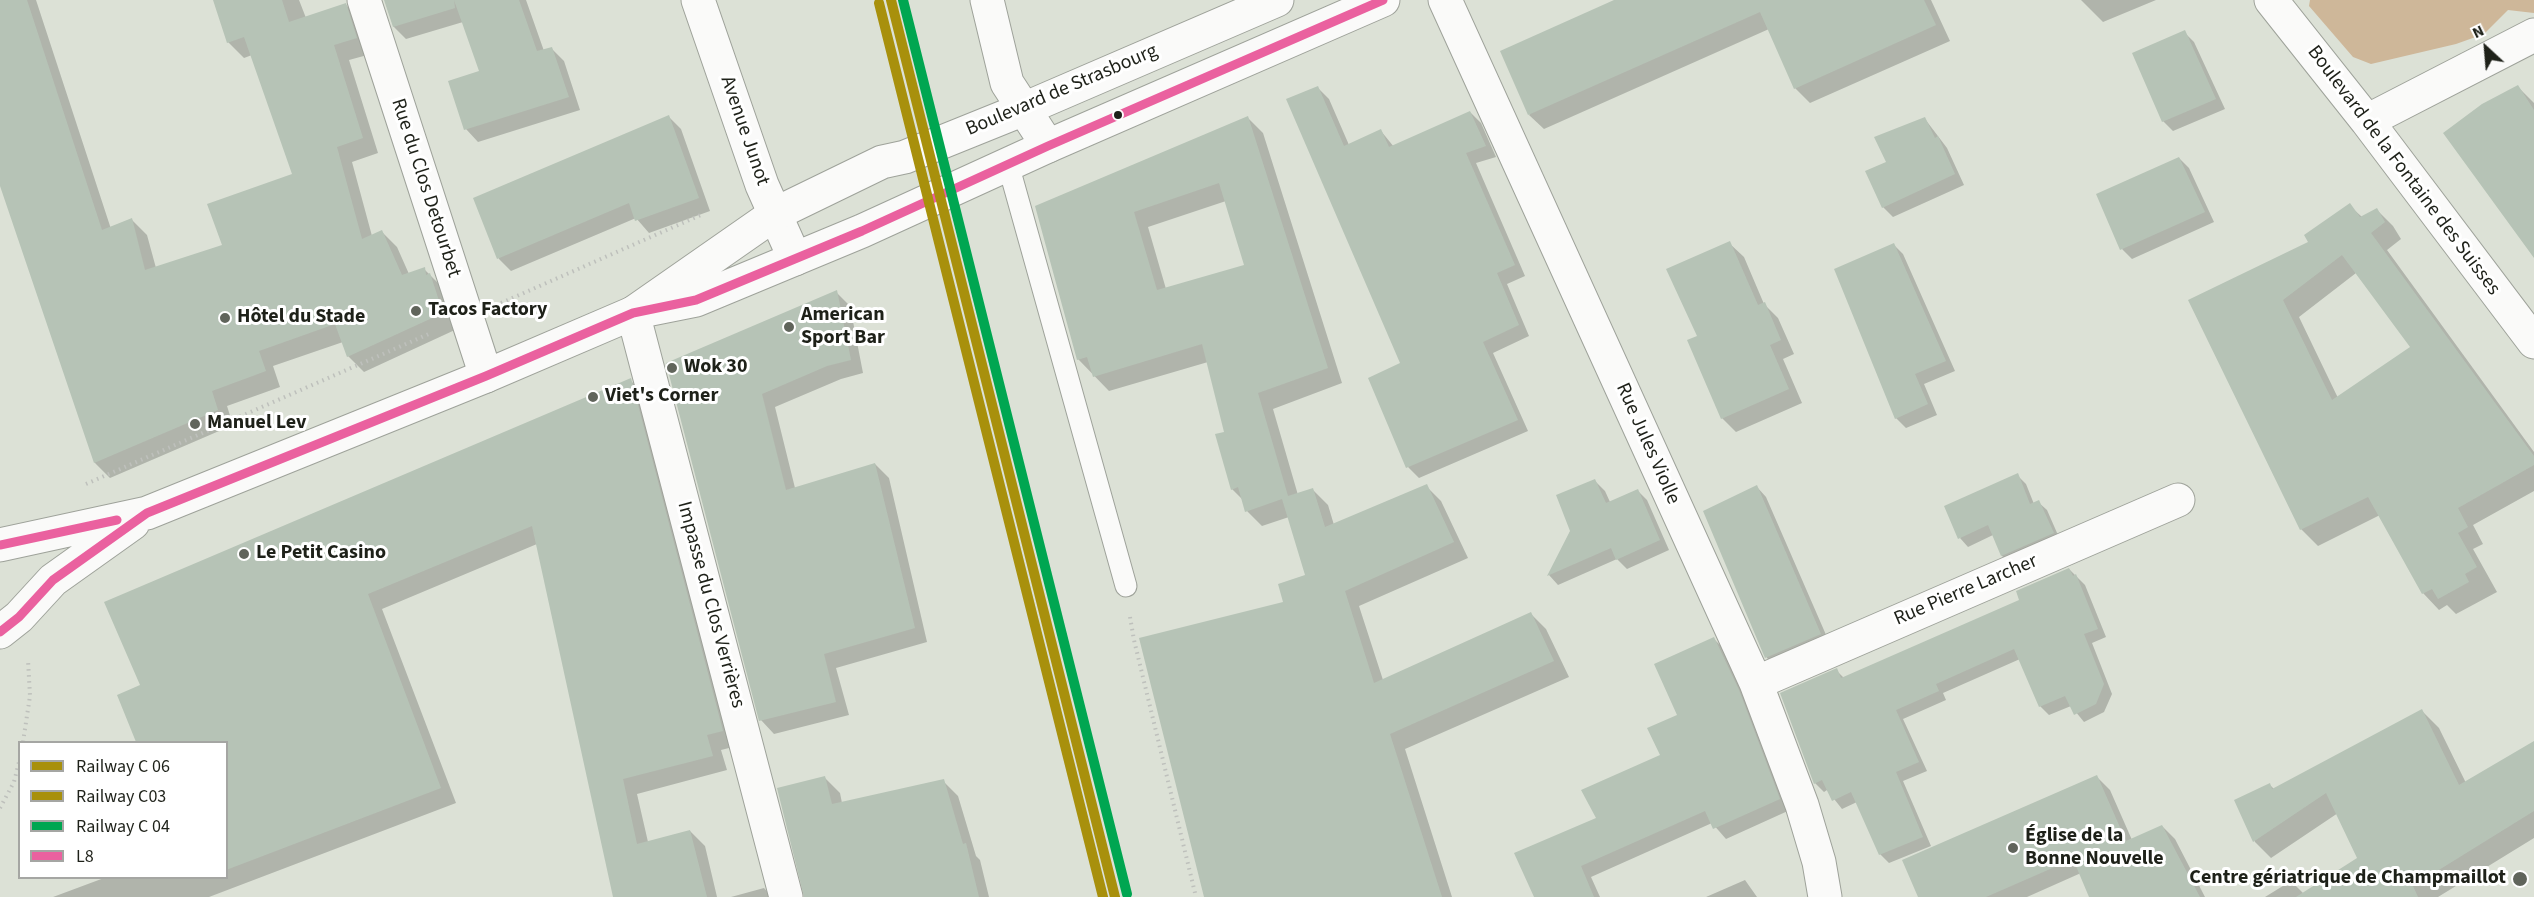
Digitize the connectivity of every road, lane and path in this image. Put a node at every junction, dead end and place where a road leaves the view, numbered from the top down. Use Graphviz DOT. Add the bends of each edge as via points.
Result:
graph roads {
  1 [pos="364,0"];
  2 [pos="698,0"];
  3 [pos="987,0"];
  4 [pos="1277,0"];
  5 [pos="1383,0"];
  6 [pos="1445,0"];
  7 [pos="2271,0"];
  8 [pos="2534,35"];
  9 [pos="1024,109"];
  10 [pos="2367,121"];
  11 [pos="1048,146"];
  12 [pos="1008,164"];
  13 [pos="713,209"];
  14 [pos="775,214"];
  15 [pos="795,259"];
  16 [pos="633,313"];
  17 [pos="467,318"];
  18 [pos="2534,342"];
  19 [pos="486,376"];
  20 [pos="78,488"];
  21 [pos="2178,500"];
  22 [pos="147,513"];
  23 [pos="0,545"];
  24 [pos="1126,586"];
  25 [pos="0,632"];
  26 [pos="1756,683"];
  27 [pos="18,766"];
  28 [pos="0,808"];
  29 [pos="786,897"];
  30 [pos="1196,897"];
  31 [pos="1825,897"];
  1 -- 17 [label="street, Rue du Clos Detourbet"];
  2 -- 14 [label="street, Avenue Junot"];
  3 -- 9 [label="street" via="1007,83"];
  4 -- 9 [label="street, Boulevard de Strasbourg"];
  5 -- 11 [label="street, Boulevard de Strasbourg"];
  6 -- 26 [label="street, Rue Jules Violle"];
  7 -- 10 [label="street, Boulevard de la Fontaine des Suisses"];
  8 -- 10 [label="street"];
  9 -- 11 [label="street"];
  9 -- 14 [label="street, Boulevard de Strasbourg" via="905,157 882,162"];
  10 -- 18 [label="street, Boulevard de la Fontaine des Suisses"];
  11 -- 12 [label="street, Boulevard de Strasbourg"];
  12 -- 15 [label="street, Boulevard de Strasbourg"];
  12 -- 24 [label="lane"];
  13 -- 17 [label="path"];
  14 -- 15 [label="street, Avenue Junot"];
  14 -- 16 [label="street, Boulevard de Strasbourg"];
  15 -- 16 [label="street, Boulevard de Strasbourg" via="696,300"];
  16 -- 19 [label="street, Boulevard de Strasbourg"];
  16 -- 29 [label="street, Impasse du Clos Verrières"];
  17 -- 19 [label="street, Rue du Clos Detourbet"];
  17 -- 20 [label="path"];
  19 -- 22 [label="street, Boulevard de Strasbourg"];
  21 -- 26 [label="street, Rue Pierre Larcher"];
  22 -- 23 [label="street"];
  22 -- 25 [label="street" via="53,580 20,617"];
  24 -- 30 [label="path" via="1134,640"];
  26 -- 31 [label="street, Rue Jules Violle" via="1802,805"];
  27 -- 28 [label="path"];
}
